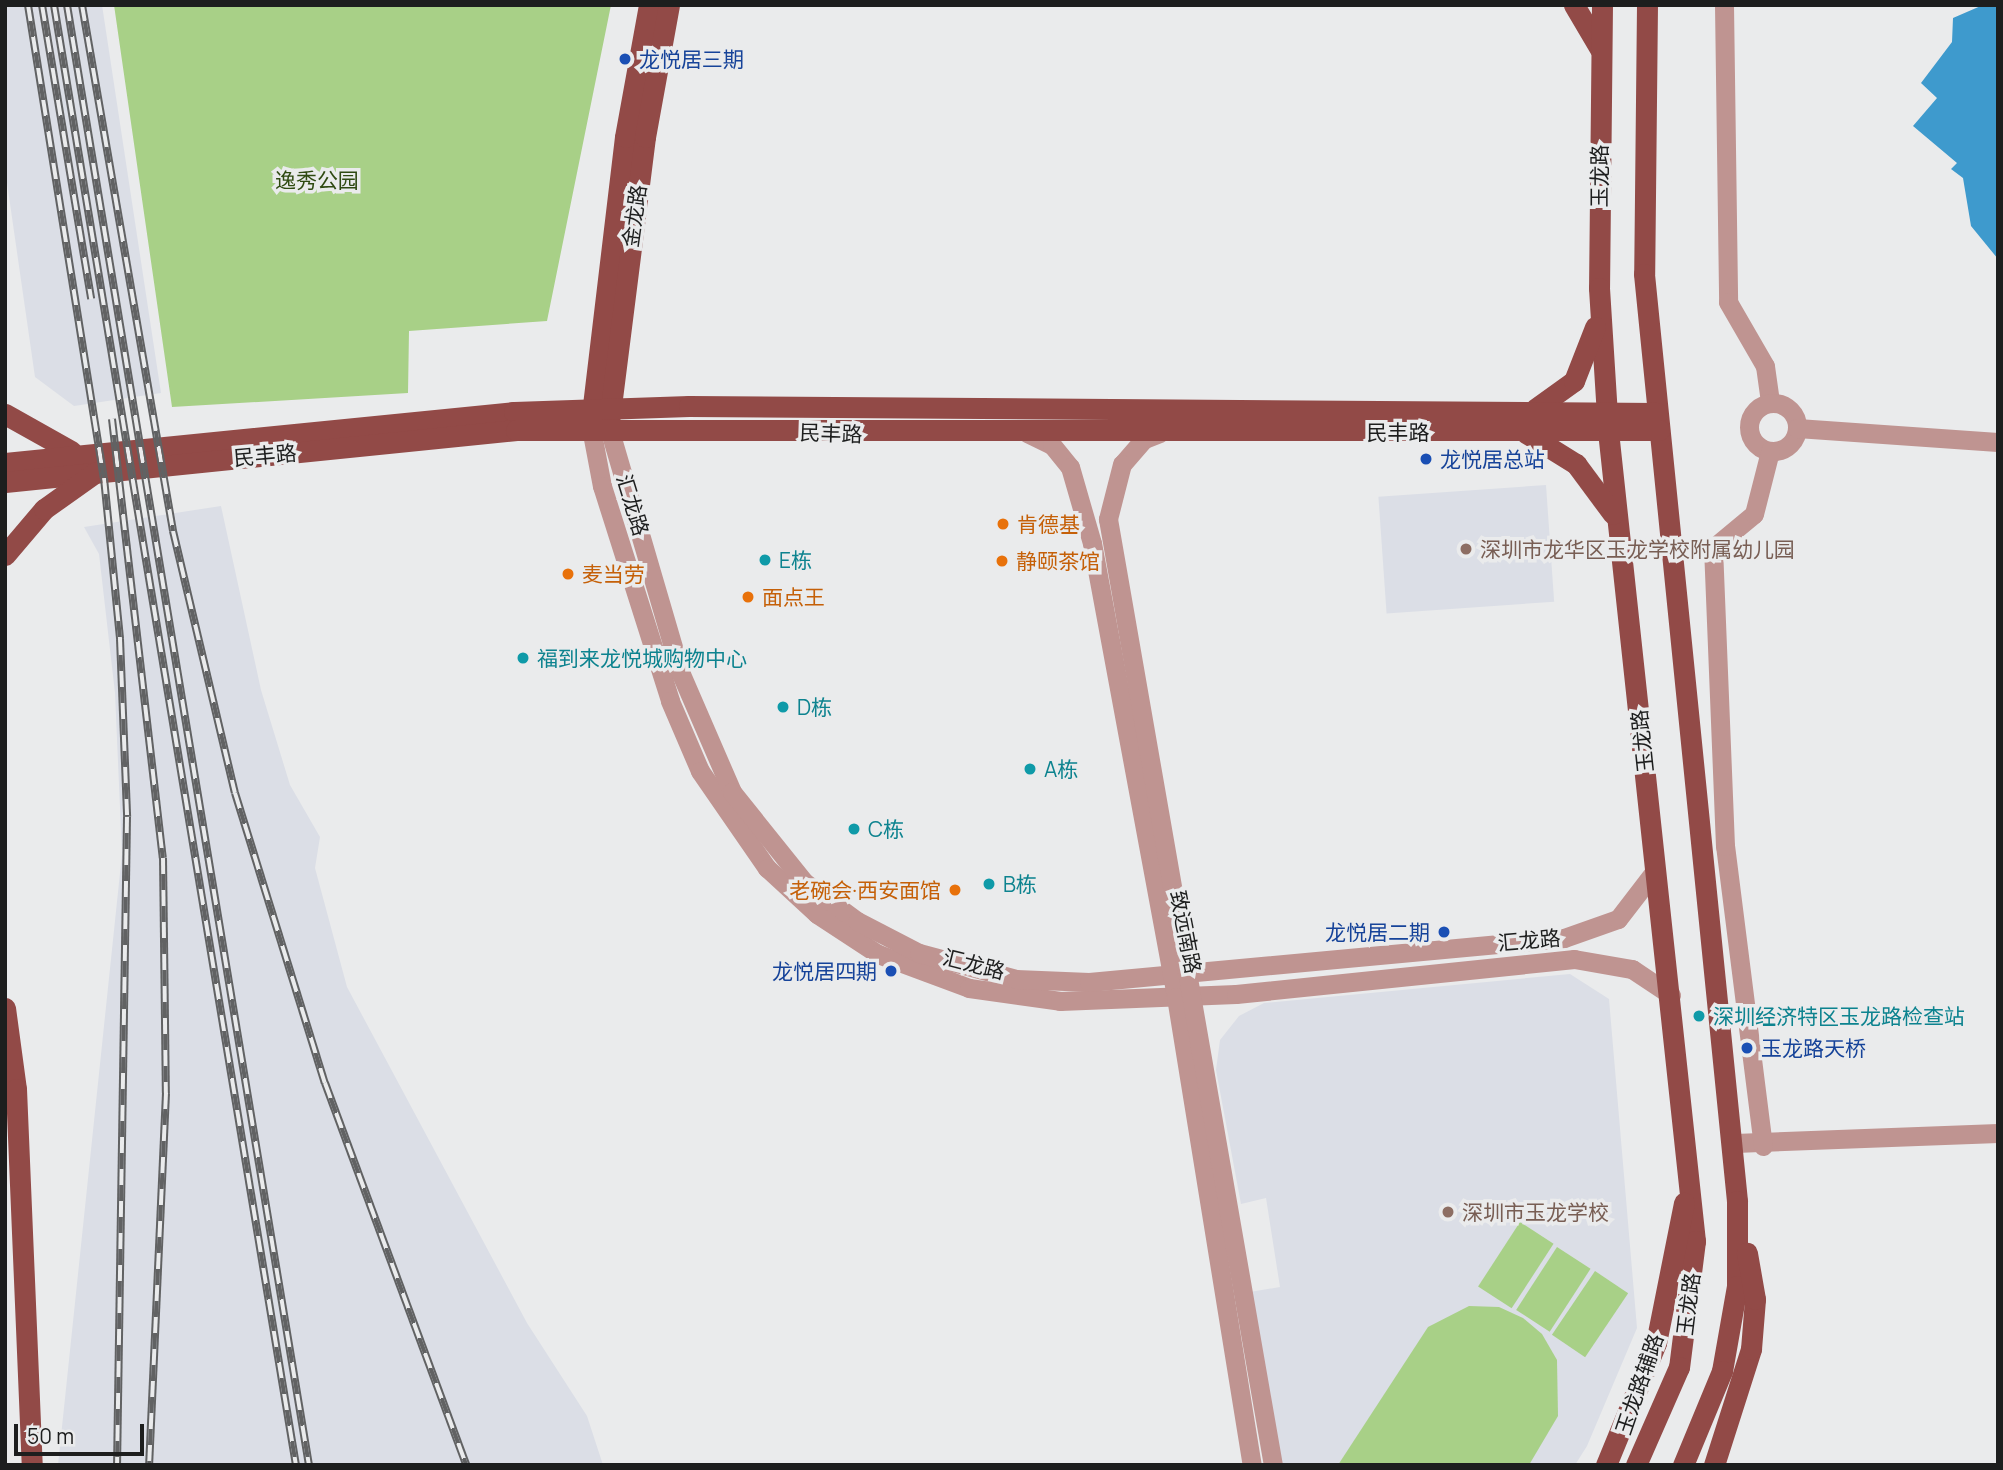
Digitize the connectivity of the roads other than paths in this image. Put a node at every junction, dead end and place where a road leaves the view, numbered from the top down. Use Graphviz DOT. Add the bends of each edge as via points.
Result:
graph roads {
  1 [pos="649,5"];
  2 [pos="669,5"];
  3 [pos="1574,5"];
  4 [pos="1602,5"];
  5 [pos="1647,5"];
  6 [pos="1724,5"];
  7 [pos="1600,50"];
  8 [pos="1600,305"];
  9 [pos="1770,403"];
  10 [pos="5,414"];
  11 [pos="600,419"];
  12 [pos="1524,421"];
  13 [pos="1607,421"];
  14 [pos="1658,422"];
  15 [pos="1797,428"];
  16 [pos="1027,433"];
  17 [pos="1160,433"];
  18 [pos="1998,442"];
  19 [pos="80,451"];
  20 [pos="1770,451"];
  21 [pos="5,463"];
  22 [pos="102,469"];
  23 [pos="5,482"];
  24 [pos="1620,531"];
  25 [pos="5,555"];
  26 [pos="1655,871"];
  27 [pos="1181,975"];
  28 [pos="1671,995"];
  29 [pos="1184,997"];
  30 [pos="5,1008"];
  31 [pos="1998,1133"];
  32 [pos="1735,1143"];
  33 [pos="1763,1146"];
  34 [pos="1689,1177"];
  35 [pos="1737,1201"];
  36 [pos="32,1465"];
  37 [pos="1252,1465"];
  38 [pos="1272,1465"];
  39 [pos="1606,1465"];
  40 [pos="1636,1465"];
  41 [pos="1684,1465"];
  42 [pos="1714,1465"];
  1 -- 11 [label="main road, 金龙路" via="625,137"];
  2 -- 11 [label="main road, 金龙路"];
  3 -- 7 [label="main road"];
  4 -- 7 [label="main road, 玉龙路"];
  5 -- 14 [label="main road, 玉龙路" via="1644,274"];
  6 -- 9 [label="street" via="1728,302 1765,366"];
  7 -- 8 [label="main road, 玉龙路"];
  8 -- 12 [label="main road" via="1588,358 1574,381"];
  8 -- 13 [label="main road, 玉龙路"];
  9 -- 15 [label="street" via="1791,411"];
  9 -- 20 [label="street" via="1749,423 1752,440"];
  10 -- 19 [label="main road" via="48,443"];
  11 -- 12 [label="main road, 民丰路"];
  11 -- 16 [label="main road, 民丰路"];
  11 -- 19 [label="main road, 民丰路"];
  11 -- 22 [label="main road, 民丰路"];
  11 -- 27 [label="street, 汇龙路" via="681,674 711,750 755,826 804,882 888,938 984,973 1049,982"];
  11 -- 29 [label="street, 汇龙路" via="603,486 685,737 741,836 791,893 877,954 969,988 1060,1001"];
  12 -- 13 [label="main road, 民丰路"];
  12 -- 17 [label="main road, 民丰路"];
  12 -- 24 [label="main road" via="1576,464 1607,499"];
  13 -- 14 [label="main road, 民丰路"];
  13 -- 24 [label="main road, 玉龙路"];
  14 -- 32 [label="main road, 玉龙路" via="1700,880"];
  15 -- 18 [label="street"];
  15 -- 20 [label="street" via="1784,448"];
  16 -- 17 [label="main road, 民丰路"];
  16 -- 27 [label="street, 致远南路" via="1062,455 1084,509"];
  17 -- 27 [label="street, 致远南路" via="1122,464 1108,519"];
  19 -- 21 [label="main road, 民丰路"];
  20 -- 33 [label="street" via="1754,514 1713,548 1725,846"];
  22 -- 23 [label="main road, 民丰路"];
  22 -- 25 [label="main road" via="54,500"];
  24 -- 26 [label="main road, 玉龙路"];
  26 -- 27 [label="street, 汇龙路" via="1628,910 1587,934"];
  26 -- 28 [label="main road, 玉龙路"];
  27 -- 29 [label="street, 致远南路"];
  28 -- 29 [label="street, 汇龙路" via="1632,969 1574,958"];
  28 -- 34 [label="main road, 玉龙路"];
  29 -- 37 [label="street, 致远南路"];
  29 -- 38 [label="street, 致远南路"];
  30 -- 36 [label="main road" via="16,1089"];
  31 -- 33 [label="street"];
  32 -- 33 [label="street"];
  32 -- 35 [label="main road, 玉龙路"];
  34 -- 39 [label="main road, 玉龙路辅路" via="1656,1343"];
  34 -- 40 [label="main road, 玉龙路" via="1695,1241 1679,1367"];
  35 -- 41 [label="main road, 玉龙路" via="1737,1286 1722,1371"];
  35 -- 42 [label="main road" via="1754,1312 1741,1391"];
}
